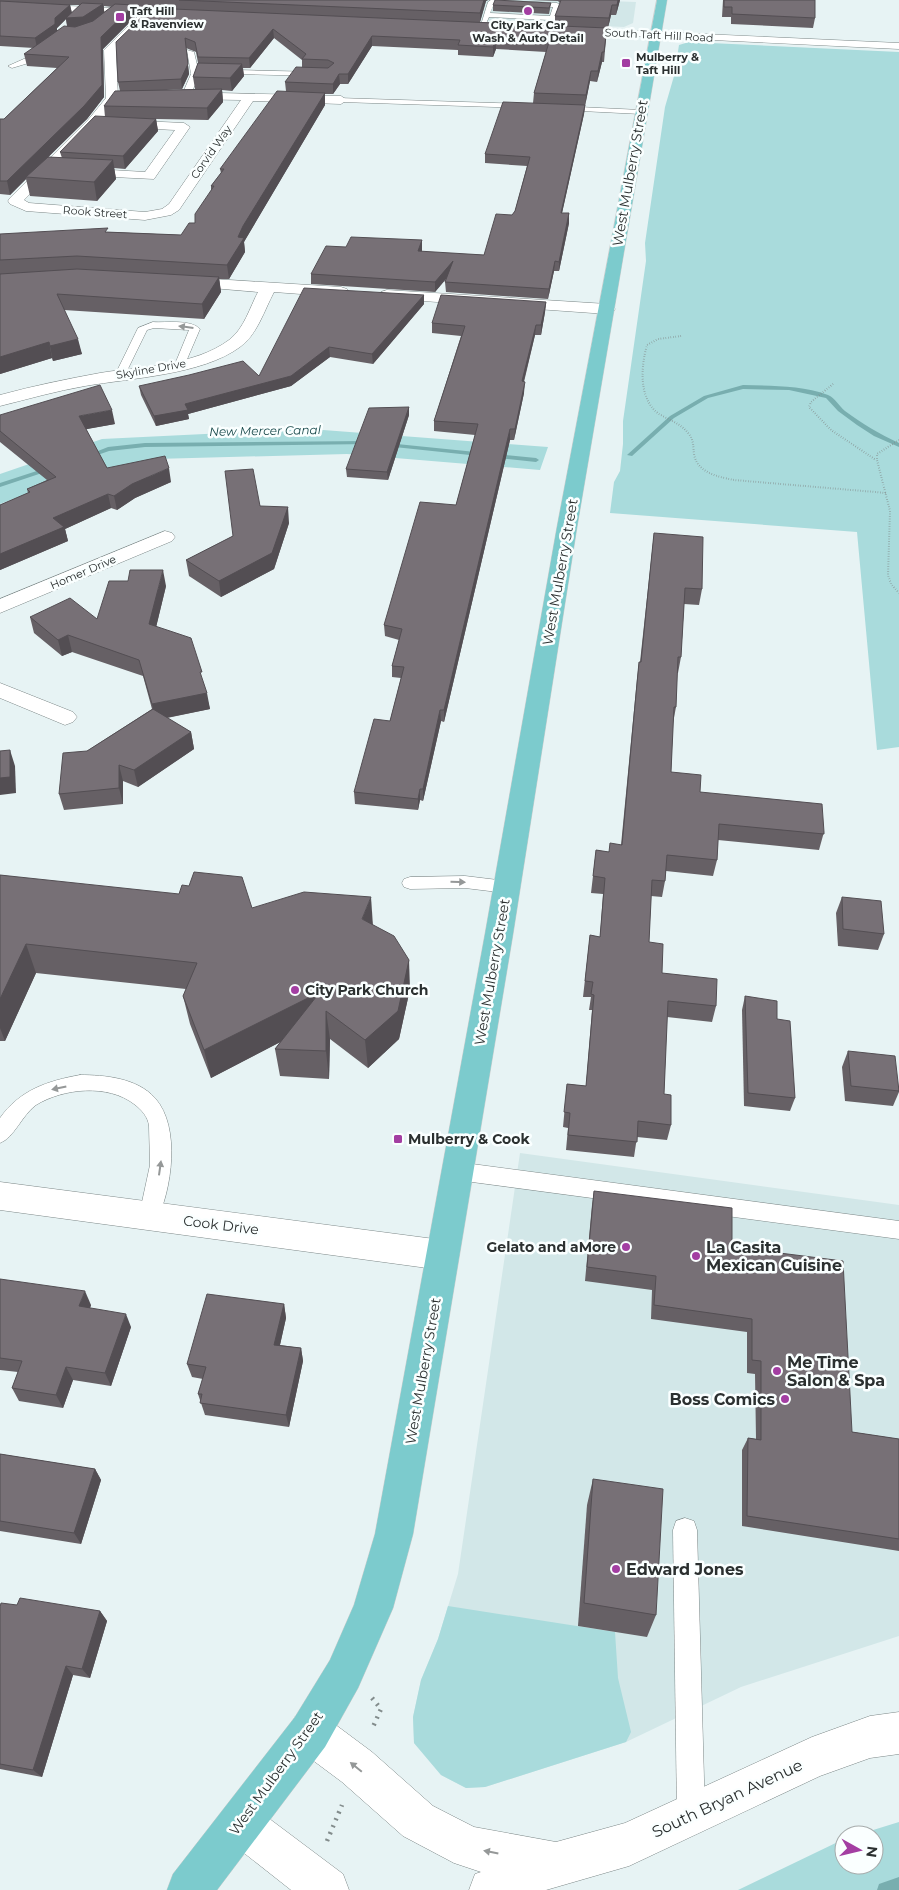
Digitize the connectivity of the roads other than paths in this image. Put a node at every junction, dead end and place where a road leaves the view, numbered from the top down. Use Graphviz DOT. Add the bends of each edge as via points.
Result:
graph roads {
  1 [pos="662,0"];
  2 [pos="0,6"];
  3 [pos="520,10"];
  4 [pos="540,11"];
  5 [pos="149,12"];
  6 [pos="198,14"];
  7 [pos="508,15"];
  8 [pos="486,16"];
  9 [pos="553,18"];
  10 [pos="478,27"];
  11 [pos="545,30"];
  12 [pos="655,34"];
  13 [pos="54,40"];
  14 [pos="899,46"];
  15 [pos="190,52"];
  16 [pos="12,66"];
  17 [pos="195,71"];
  18 [pos="329,74"];
  19 [pos="181,95"];
  20 [pos="249,98"];
  21 [pos="341,100"];
  22 [pos="534,107"];
  23 [pos="553,108"];
  24 [pos="641,112"];
  25 [pos="93,123"];
  26 [pos="48,170"];
  27 [pos="174,207"];
  28 [pos="165,281"];
  29 [pos="268,288"];
  30 [pos="607,308"];
  31 [pos="180,364"];
  32 [pos="120,375"];
  33 [pos="0,401"];
  34 [pos="165,536"];
  35 [pos="0,608"];
  36 [pos="0,690"];
  37 [pos="65,717"];
  38 [pos="410,883"];
  39 [pos="506,887"];
  40 [pos="0,1135"];
  41 [pos="457,1171"];
  42 [pos="0,1196"];
  43 [pos="149,1216"];
  44 [pos="899,1230"];
  45 [pos="442,1255"];
  46 [pos="686,1530"];
  47 [pos="310,1732"];
  48 [pos="899,1733"];
  49 [pos="691,1816"];
  50 [pos="240,1823"];
  51 [pos="556,1864"];
  52 [pos="189,1890"];
  53 [pos="327,1890"];
  54 [pos="491,1890"];
  1 -- 12 [label="main road, West Mulberry Street"];
  2 -- 5 [label="street"];
  3 -- 4 [label="lane"];
  3 -- 4 [label="lane"];
  3 -- 7 [label="lane"];
  3 -- 7 [label="lane"];
  4 -- 9 [label="lane"];
  4 -- 9 [label="lane" via="557,4"];
  5 -- 6 [label="street"];
  5 -- 25 [label="street" via="110,50 116,98"];
  7 -- 8 [label="lane"];
  7 -- 8 [label="lane" via="491,2"];
  7 -- 10 [label="street"];
  8 -- 10 [label="lane"];
  9 -- 11 [label="lane"];
  11 -- 12 [label="street, South Taft Hill Road"];
  12 -- 14 [label="street, South Taft Hill Road"];
  12 -- 24 [label="main road, West Mulberry Street"];
  13 -- 16 [label="lane" via="29,60"];
  15 -- 17 [label="lane"];
  17 -- 18 [label="lane"];
  17 -- 19 [label="lane" via="195,80"];
  19 -- 20 [label="street"];
  20 -- 21 [label="street"];
  20 -- 27 [label="street, Corvid Way"];
  21 -- 22 [label="lane"];
  23 -- 24 [label="lane"];
  24 -- 30 [label="main road, West Mulberry Street"];
  25 -- 26 [label="street"];
  25 -- 26 [label="street" via="184,127 149,176"];
  26 -- 27 [label="street, Rook Street" via="15,201 26,207 145,216"];
  28 -- 29 [label="street"];
  29 -- 30 [label="street"];
  29 -- 31 [label="street, Skyline Drive" via="250,325 236,342 204,359"];
  30 -- 39 [label="main road, West Mulberry Street"];
  31 -- 32 [label="street, Skyline Drive"];
  31 -- 32 [label="lane, one-way" via="195,329 191,326 153,325 142,328"];
  32 -- 33 [label="street, Skyline Drive" via="52,387"];
  34 -- 35 [label="street, Homer Drive"];
  36 -- 37 [label="street"];
  38 -- 39 [label="lane, one-way" via="464,882"];
  39 -- 41 [label="main road, West Mulberry Street"];
  43 -- 40 [label="lane, one-way" via="159,1182 162,1155 157,1119 144,1098 113,1084 80,1083 52,1089 29,1100 10,1119"];
  41 -- 44 [label="lane"];
  41 -- 45 [label="main road, West Mulberry Street"];
  42 -- 43 [label="street, Cook Drive"];
  43 -- 45 [label="street, Cook Drive"];
  45 -- 47 [label="main road, West Mulberry Street" via="394,1534 373,1608 344,1674"];
  46 -- 49 [label="lane"];
  47 -- 50 [label="main road, West Mulberry Street"];
  51 -- 47 [label="street, South Bryan Avenue, one-way" via="469,1848 418,1821 357,1767"];
  48 -- 49 [label="street, South Bryan Avenue" via="870,1736 812,1758"];
  49 -- 51 [label="street, South Bryan Avenue" via="629,1844"];
  50 -- 52 [label="main road, West Mulberry Street"];
  50 -- 53 [label="street"];
  51 -- 54 [label="street, South Bryan Avenue"];
}
